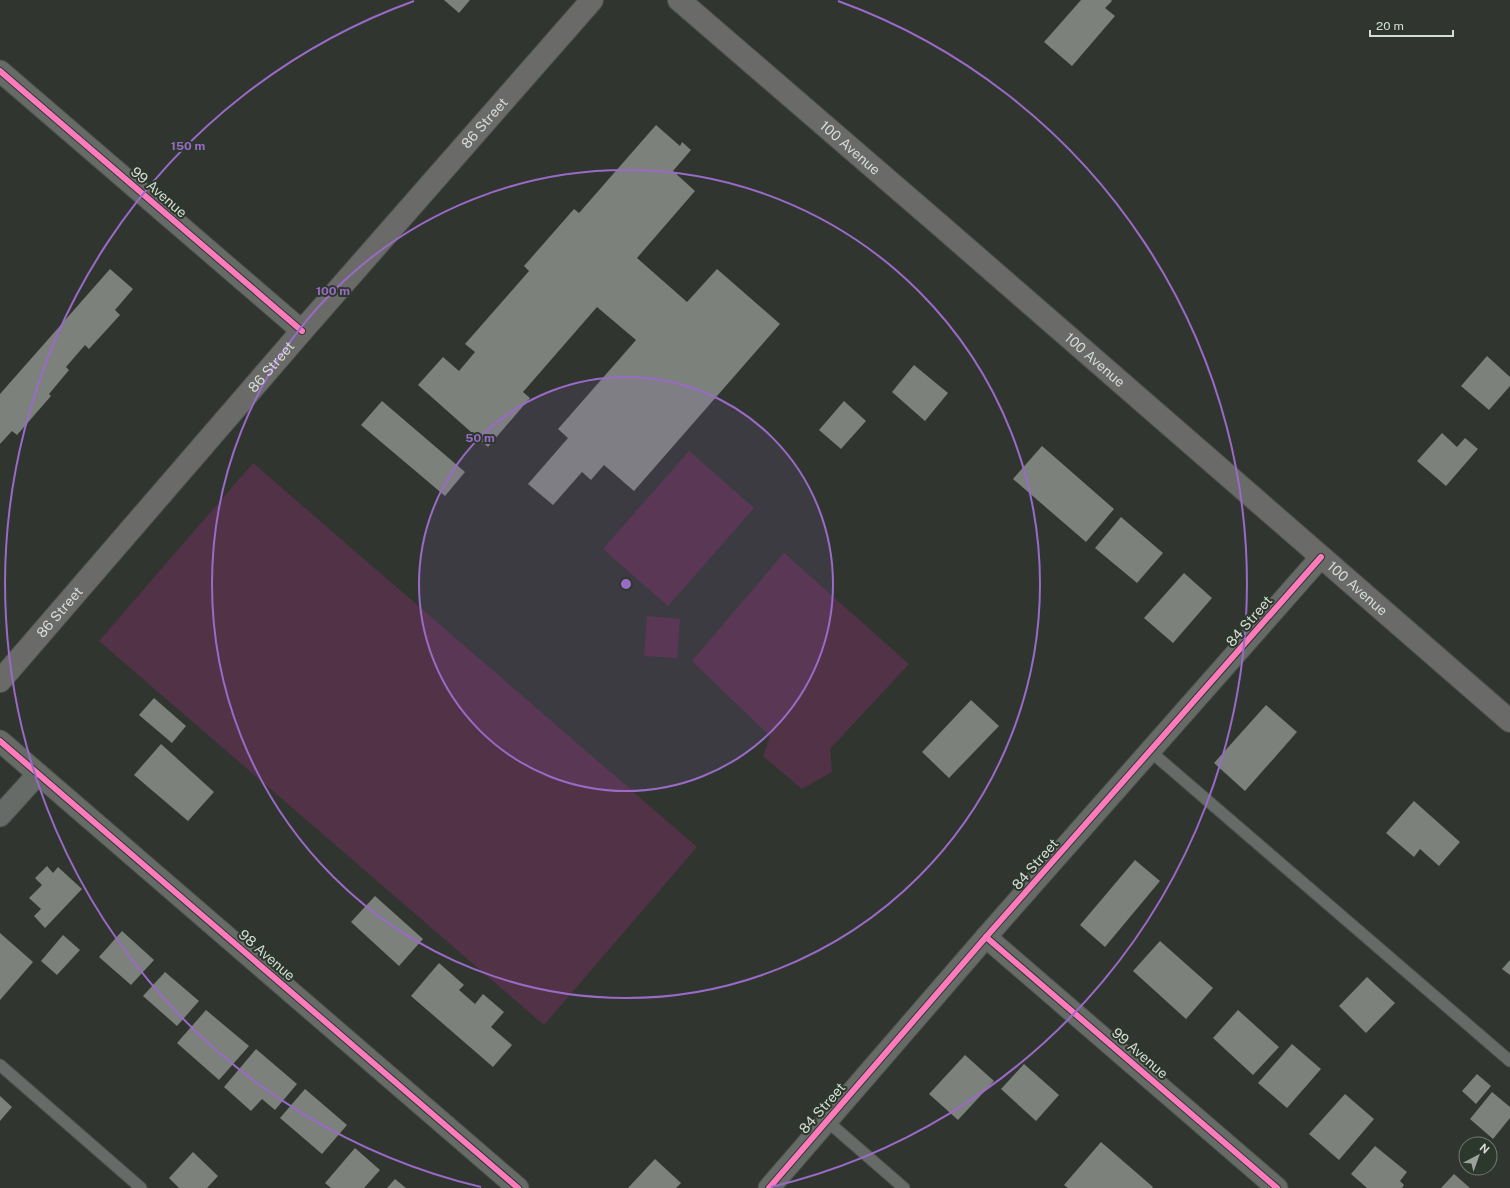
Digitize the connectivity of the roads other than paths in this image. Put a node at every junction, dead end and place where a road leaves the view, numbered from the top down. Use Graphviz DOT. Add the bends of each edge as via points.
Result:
graph roads {
  1 [pos="592,0"];
  2 [pos="679,0"];
  3 [pos="0,71"];
  4 [pos="302,331"];
  5 [pos="1321,557"];
  6 [pos="0,681"];
  7 [pos="1510,721"];
  8 [pos="0,741"];
  9 [pos="1150,751"];
  10 [pos="38,774"];
  11 [pos="0,816"];
  12 [pos="986,937"];
  13 [pos="1510,1061"];
  14 [pos="0,1065"];
  15 [pos="827,1121"];
  16 [pos="141,1188"];
  17 [pos="518,1188"];
  18 [pos="769,1188"];
  19 [pos="904,1188"];
  20 [pos="1277,1188"];
  1 -- 4 [label="main road, 86 Street"];
  2 -- 5 [label="main road, 100 Avenue"];
  3 -- 4 [label="street, 99 Avenue"];
  4 -- 6 [label="main road, 86 Street"];
  5 -- 7 [label="main road, 100 Avenue"];
  5 -- 9 [label="street, 84 Street"];
  8 -- 10 [label="street, 98 Avenue"];
  9 -- 12 [label="street, 84 Street"];
  9 -- 13 [label="lane"];
  10 -- 11 [label="street"];
  10 -- 17 [label="street, 98 Avenue"];
  12 -- 15 [label="street, 84 Street"];
  12 -- 20 [label="street, 99 Avenue"];
  14 -- 16 [label="lane"];
  15 -- 18 [label="street, 84 Street"];
  15 -- 19 [label="lane"];
}
